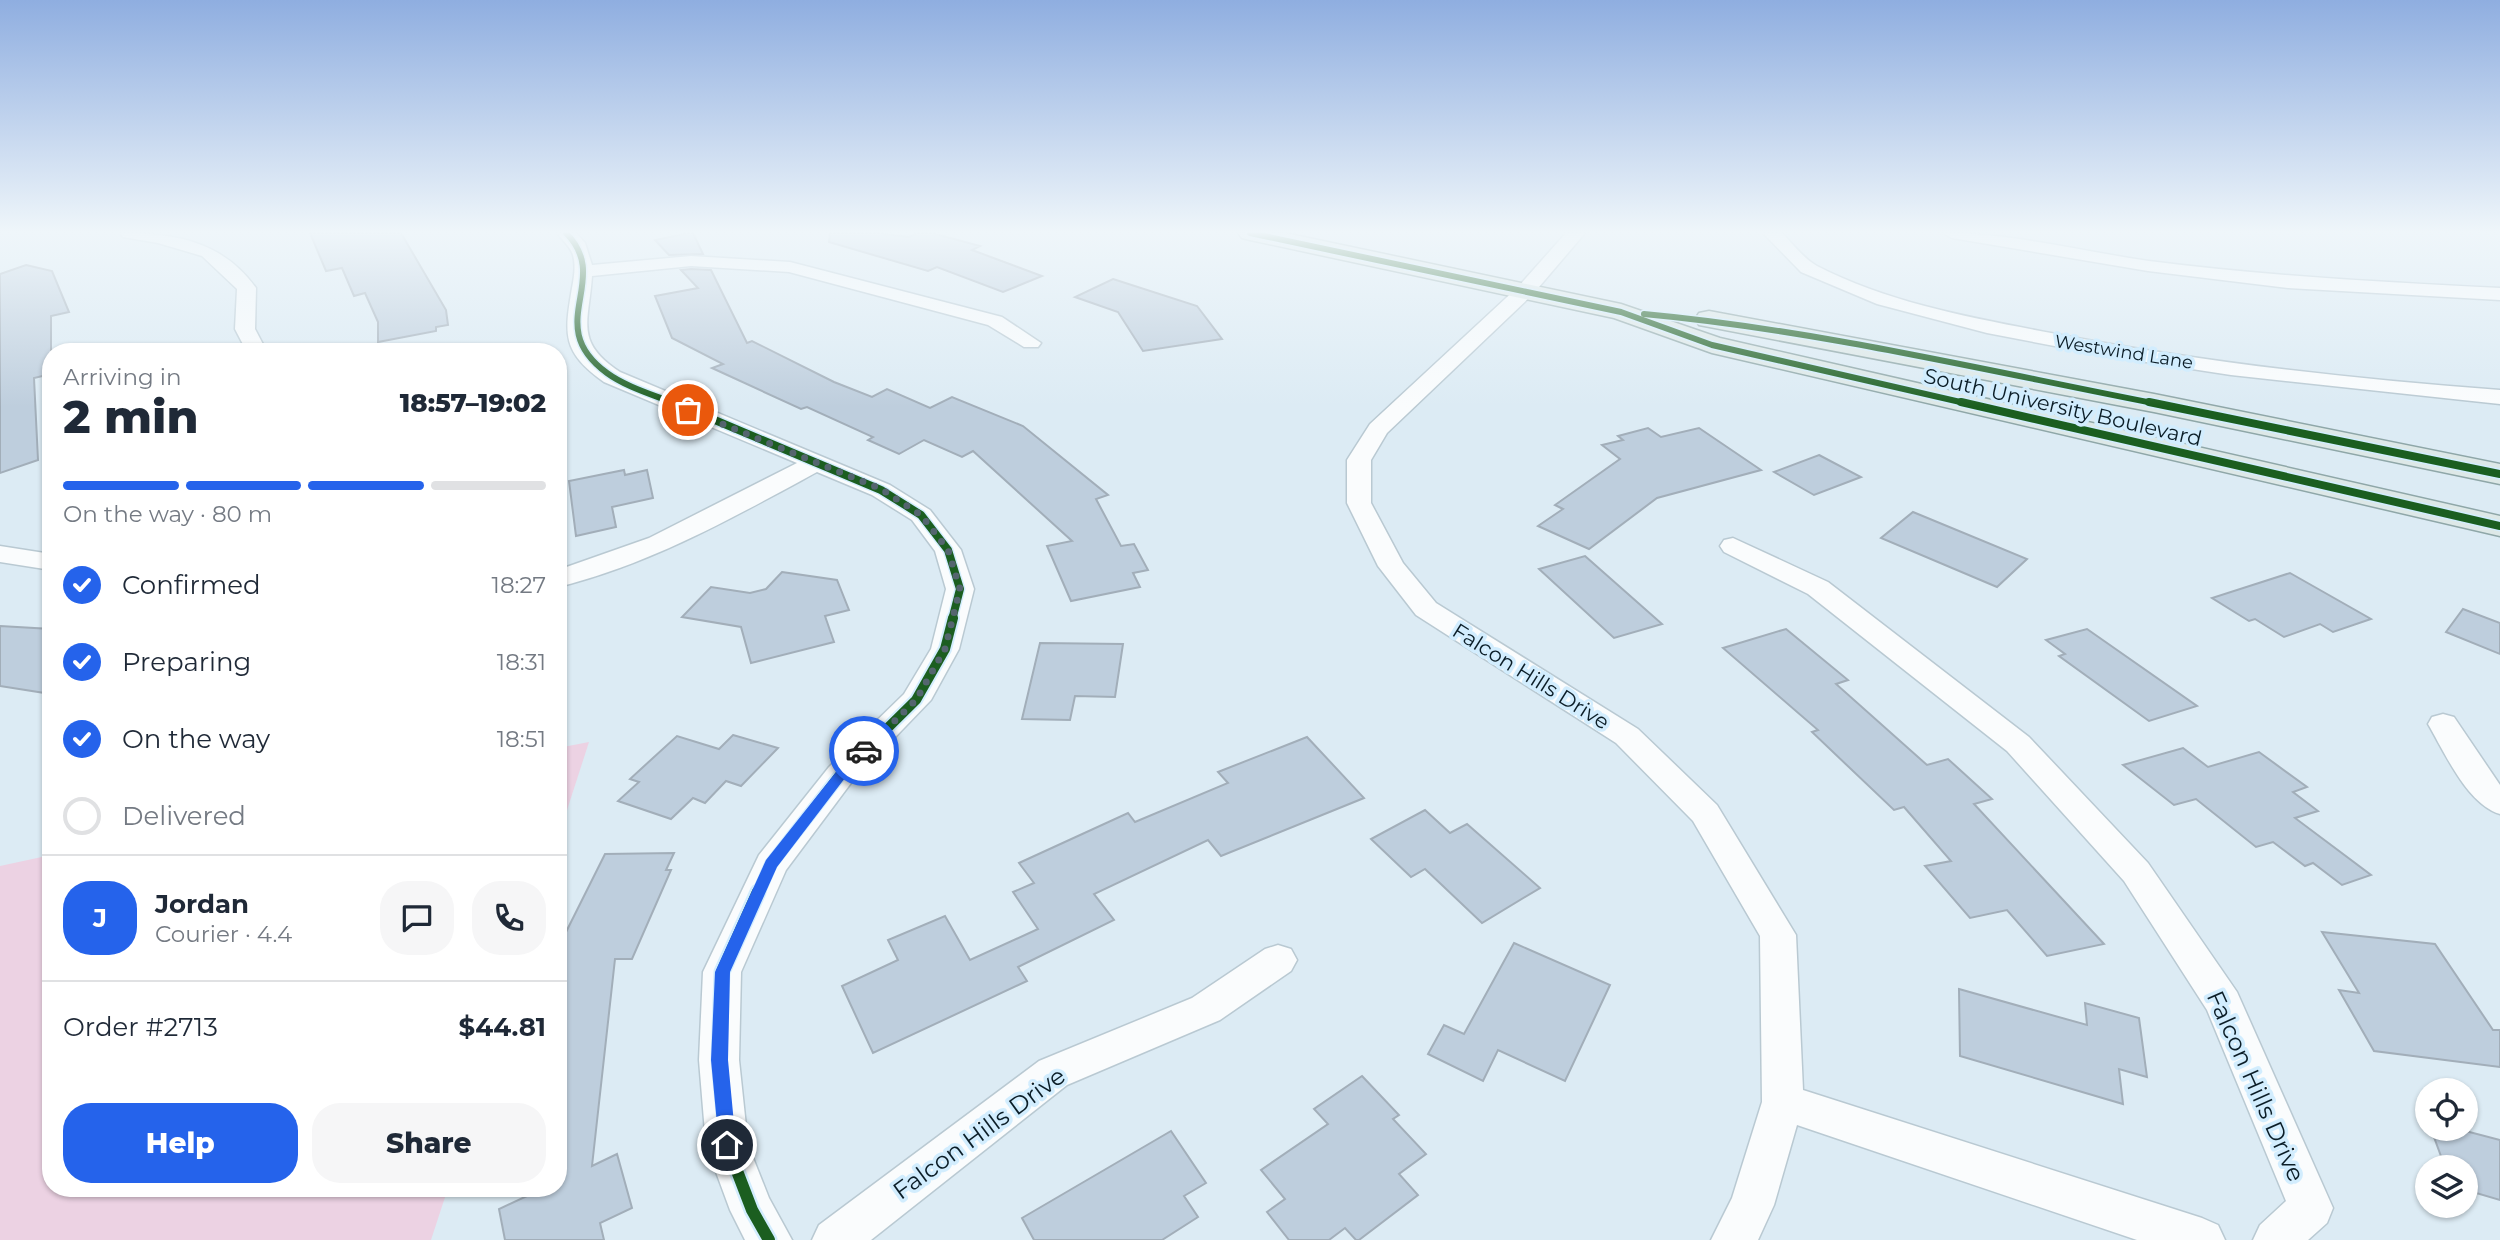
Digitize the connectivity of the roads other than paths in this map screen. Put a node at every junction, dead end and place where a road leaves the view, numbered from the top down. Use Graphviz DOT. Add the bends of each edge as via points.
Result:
graph roads {
  1 [pos="247,291"];
  2 [pos="582,291"];
  3 [pos="881,291"];
  4 [pos="1525,291"];
  5 [pos="1530,291"];
  6 [pos="1854,291"];
  7 [pos="2412,291"];
  8 [pos="2500,295"];
  9 [pos="1620,312"];
  10 [pos="252,343"];
  11 [pos="1031,343"];
  12 [pos="2500,397"];
  13 [pos="815,463"];
  14 [pos="2500,474"];
  15 [pos="2500,526"];
  16 [pos="1733,546"];
  17 [pos="0,554"];
  18 [pos="42,561"];
  19 [pos="567,576"];
  20 [pos="2443,724"];
  21 [pos="2500,802"];
  22 [pos="1278,960"];
  23 [pos="1783,1102"];
  24 [pos="769,1240"];
  25 [pos="835,1240"];
  26 [pos="1734,1240"];
  27 [pos="2202,1240"];
  28 [pos="2276,1240"];
  1 -- 10 [label="street" via="245,329"];
  2 -- 13 [label="street" via="575,333 592,364 612,377"];
  3 -- 11 [label="street" via="995,321"];
  4 -- 23 [label="street, Falcon Hills Drive" via="1378,429 1359,460 1359,503 1391,566 1426,609 1627,736 1705,813 1778,935"];
  5 -- 9 [label="main road, South University Boulevard"];
  6 -- 12 [label="street, Westwind Lane" via="1964,323 2181,362 2320,382"];
  7 -- 8 [label="street"];
  9 -- 14 [label="main road, South University Boulevard" via="1702,318"];
  9 -- 15 [label="main road, South University Boulevard" via="1712,345"];
  13 -- 19 [label="street" via="672,539"];
  13 -- 24 [label="street" via="881,489 921,515 948,550 960,589 945,649 916,700 840,775 771,864 722,972 719,1060 727,1145"];
  16 -- 28 [label="street, Falcon Hills Drive" via="1818,588 2018,744 2136,872 2223,1003 2311,1208"];
  17 -- 18 [label="street"];
  20 -- 21 [label="street" via="2485,790"];
  22 -- 25 [label="street, Falcon Hills Drive" via="1206,1009 1053,1073"];
  23 -- 26 [label="street, Falcon Hills Drive" via="1752,1205"];
  23 -- 27 [label="street"];
}
